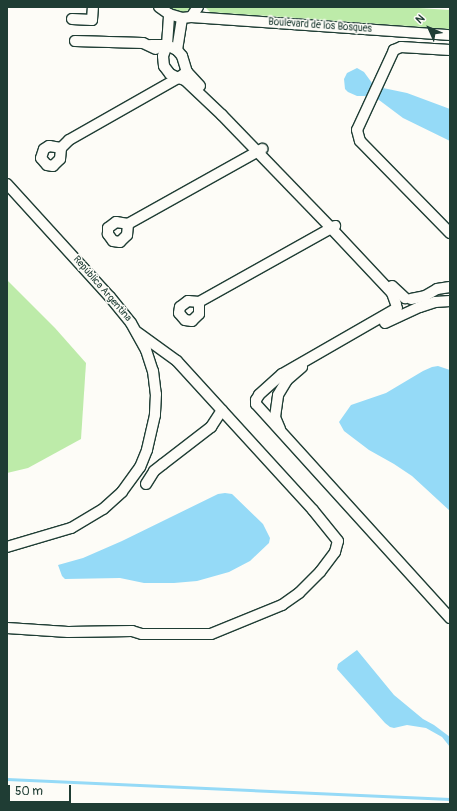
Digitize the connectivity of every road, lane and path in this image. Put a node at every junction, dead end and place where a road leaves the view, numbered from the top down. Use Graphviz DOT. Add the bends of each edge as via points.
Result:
graph roads {
  1 [pos="93,7"];
  2 [pos="198,7"];
  3 [pos="162,9"];
  4 [pos="186,18"];
  5 [pos="72,19"];
  6 [pos="450,34"];
  7 [pos="75,41"];
  8 [pos="151,45"];
  9 [pos="167,45"];
  10 [pos="177,50"];
  11 [pos="450,50"];
  12 [pos="163,56"];
  13 [pos="166,70"];
  14 [pos="187,72"];
  15 [pos="178,78"];
  16 [pos="158,90"];
  17 [pos="61,148"];
  18 [pos="260,150"];
  19 [pos="7,184"];
  20 [pos="128,224"];
  21 [pos="333,227"];
  22 [pos="450,233"];
  23 [pos="450,287"];
  24 [pos="450,301"];
  25 [pos="200,302"];
  26 [pos="410,302"];
  27 [pos="398,309"];
  28 [pos="137,332"];
  29 [pos="222,410"];
  30 [pos="283,434"];
  31 [pos="146,484"];
  32 [pos="7,548"];
  33 [pos="450,618"];
  34 [pos="7,628"];
  1 -- 5 [label="street" via="92,20"];
  2 -- 4 [label="street"];
  3 -- 4 [label="street, Boulevard de los Bosques"];
  3 -- 9 [label="street"];
  4 -- 6 [label="street, Boulevard de los Bosques"];
  4 -- 10 [label="street"];
  7 -- 8 [label="street"];
  8 -- 9 [label="street"];
  8 -- 12 [label="street"];
  9 -- 10 [label="street"];
  9 -- 12 [label="street"];
  10 -- 14 [label="street" via="182,56"];
  11 -- 22 [label="street" via="400,47 394,50 357,130 360,141"];
  12 -- 13 [label="street"];
  13 -- 15 [label="street"];
  13 -- 16 [label="street" via="165,79"];
  14 -- 15 [label="street"];
  14 -- 18 [label="street"];
  15 -- 16 [label="street"];
  15 -- 18 [label="street" via="190,83"];
  16 -- 17 [label="street" via="69,140"];
  18 -- 20 [label="street"];
  18 -- 21 [label="street"];
  19 -- 28 [label="street, República Argentina" via="110,297"];
  21 -- 25 [label="street"];
  21 -- 26 [label="street"];
  21 -- 27 [label="street" via="392,293"];
  23 -- 26 [label="street" via="437,289"];
  24 -- 26 [label="street"];
  26 -- 27 [label="street"];
  26 -- 27 [label="street" via="402,298"];
  27 -- 30 [label="street" via="311,362 287,380 278,395 275,410 277,423"];
  27 -- 30 [label="street" via="297,364 259,395 256,400 259,410"];
  28 -- 29 [label="street" via="177,361"];
  28 -- 32 [label="street, República Argentina" via="154,371 156,394 152,432 140,467 122,492 89,518 71,528"];
  29 -- 31 [label="street" via="211,427 154,471"];
  29 -- 34 [label="street" via="338,541 336,552 315,577 299,593 282,604 211,634 68,632"];
  30 -- 33 [label="street"];
}
